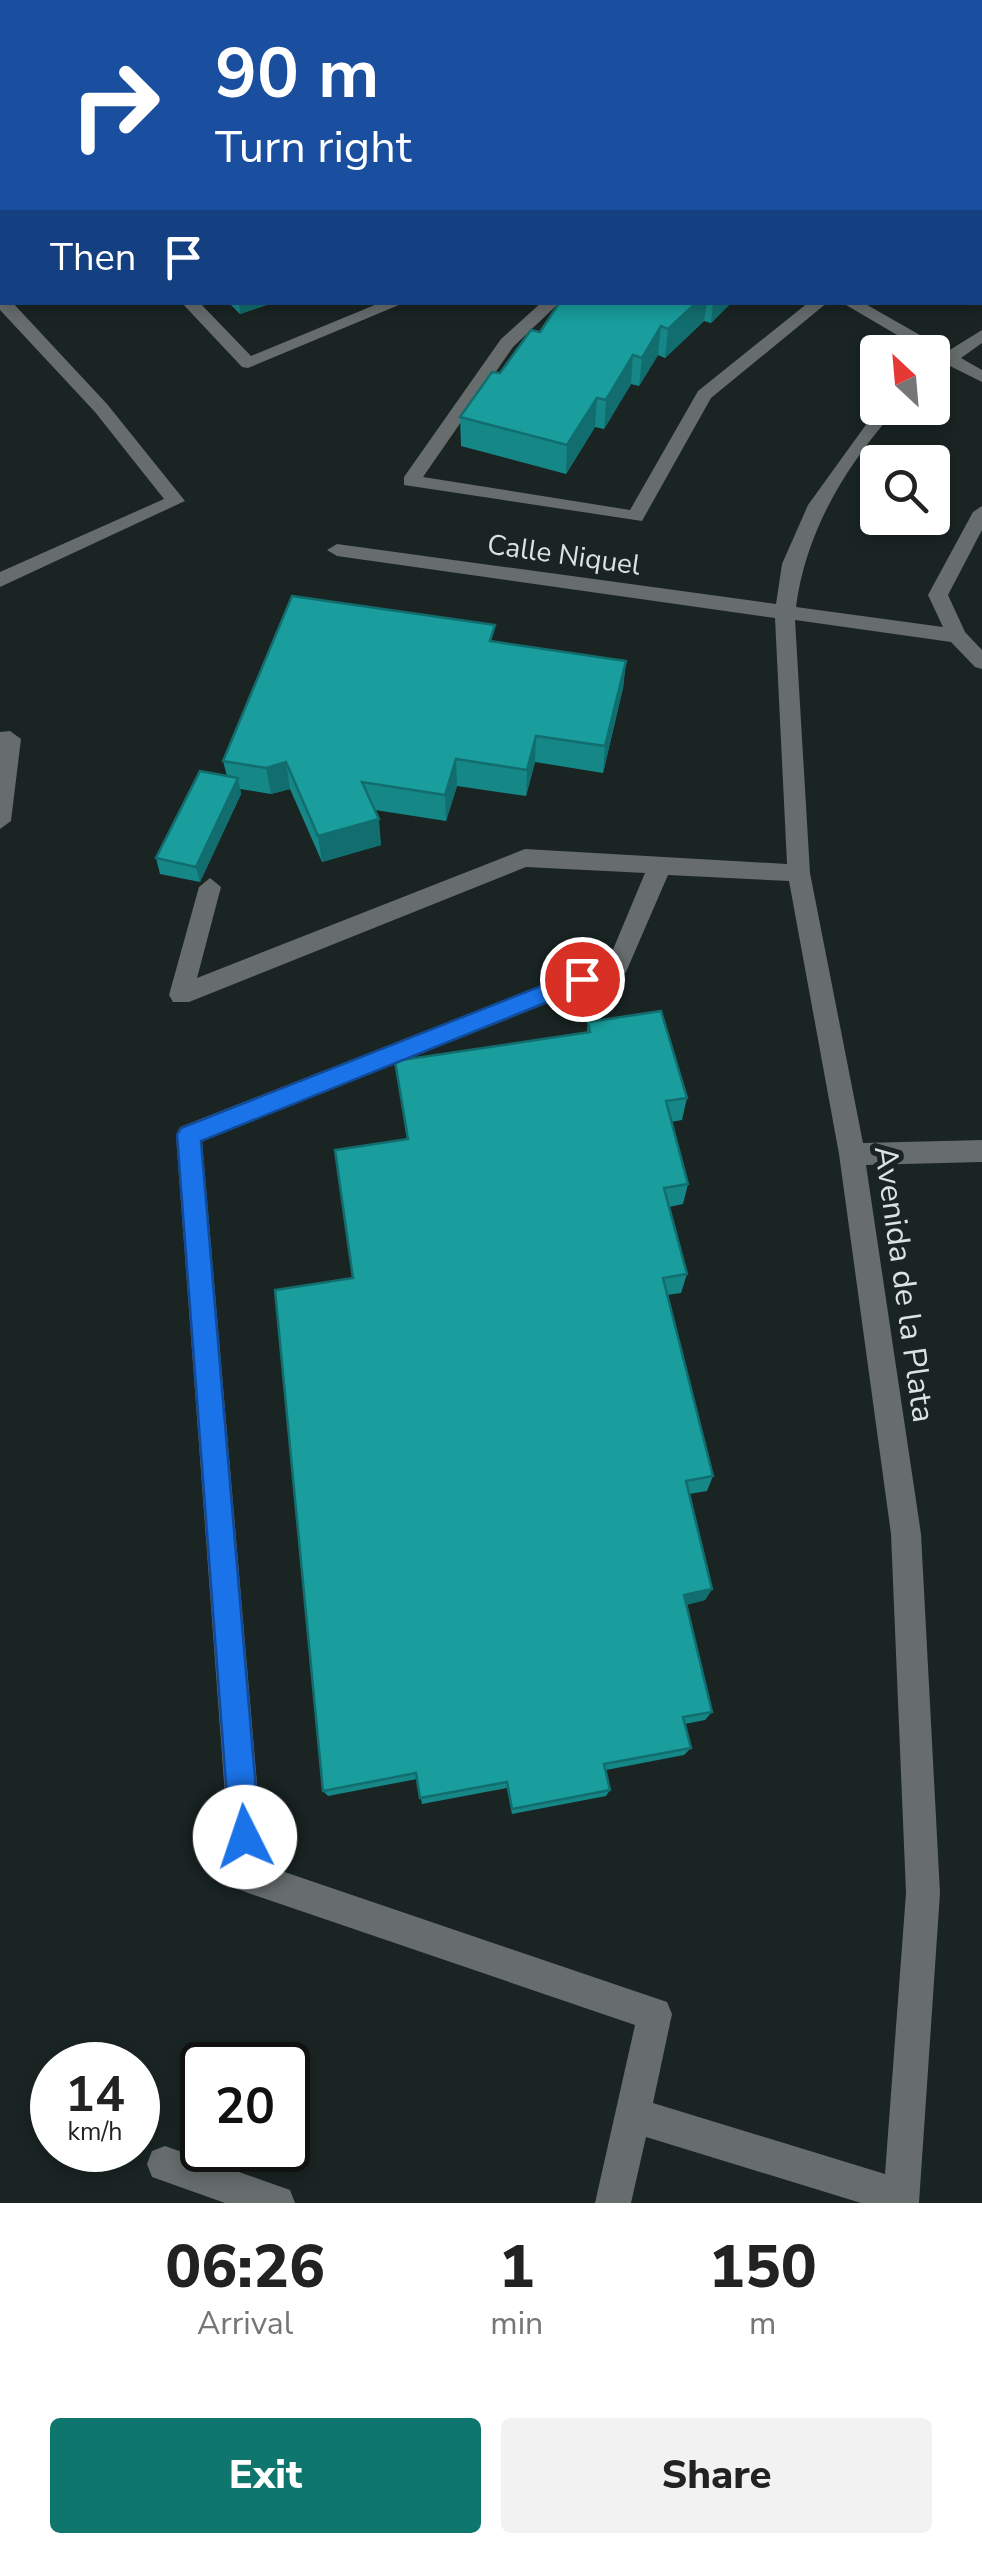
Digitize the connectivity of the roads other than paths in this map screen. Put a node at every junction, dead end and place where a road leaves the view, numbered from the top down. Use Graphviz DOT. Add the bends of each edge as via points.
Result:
graph roads {
  1 [pos="5,305"];
  2 [pos="192,305"];
  3 [pos="391,305"];
  4 [pos="549,305"];
  5 [pos="816,305"];
  6 [pos="853,305"];
  7 [pos="896,335"];
  8 [pos="982,335"];
  9 [pos="950,359"];
  10 [pos="950,369"];
  11 [pos="982,378"];
  12 [pos="872,425"];
  13 [pos="982,514"];
  14 [pos="336,550"];
  15 [pos="0,580"];
  16 [pos="785,613"];
  17 [pos="956,636"];
  18 [pos="982,662"];
  19 [pos="0,740"];
  20 [pos="0,821"];
  21 [pos="659,868"];
  22 [pos="799,873"];
  23 [pos="210,888"];
  24 [pos="982,1151"];
  25 [pos="852,1154"];
  26 [pos="630,2114"];
  27 [pos="165,2164"];
  28 [pos="901,2200"];
  29 [pos="277,2203"];
  30 [pos="613,2203"];
  1 -- 15 [label="street" via="176,501"];
  2 -- 3 [label="street" via="248,363"];
  4 -- 5 [label="street" via="507,344 411,481 635,517 704,395"];
  6 -- 7 [label="street"];
  8 -- 9 [label="street"];
  10 -- 11 [label="street"];
  12 -- 16 [label="street, Avenida de la Plata" via="817,504 792,564"];
  13 -- 17 [label="street" via="938,595"];
  14 -- 16 [label="street, Calle Niquel"];
  16 -- 17 [label="street, Calle Niquel"];
  16 -- 22 [label="street, Avenida de la Plata"];
  17 -- 18 [label="street"];
  19 -- 20 [label="street" via="10,739"];
  21 -- 22 [label="street"];
  21 -- 23 [label="street" via="525,858 181,995"];
  21 -- 26 [label="street" via="618,965 189,1135 248,1876 655,2014"];
  22 -- 25 [label="street, Avenida de la Plata"];
  24 -- 25 [label="street"];
  25 -- 28 [label="street, Avenida de la Plata" via="908,1574 922,1893"];
  26 -- 28 [label="street"];
  26 -- 30 [label="street"];
  27 -- 29 [label="street"];
}
